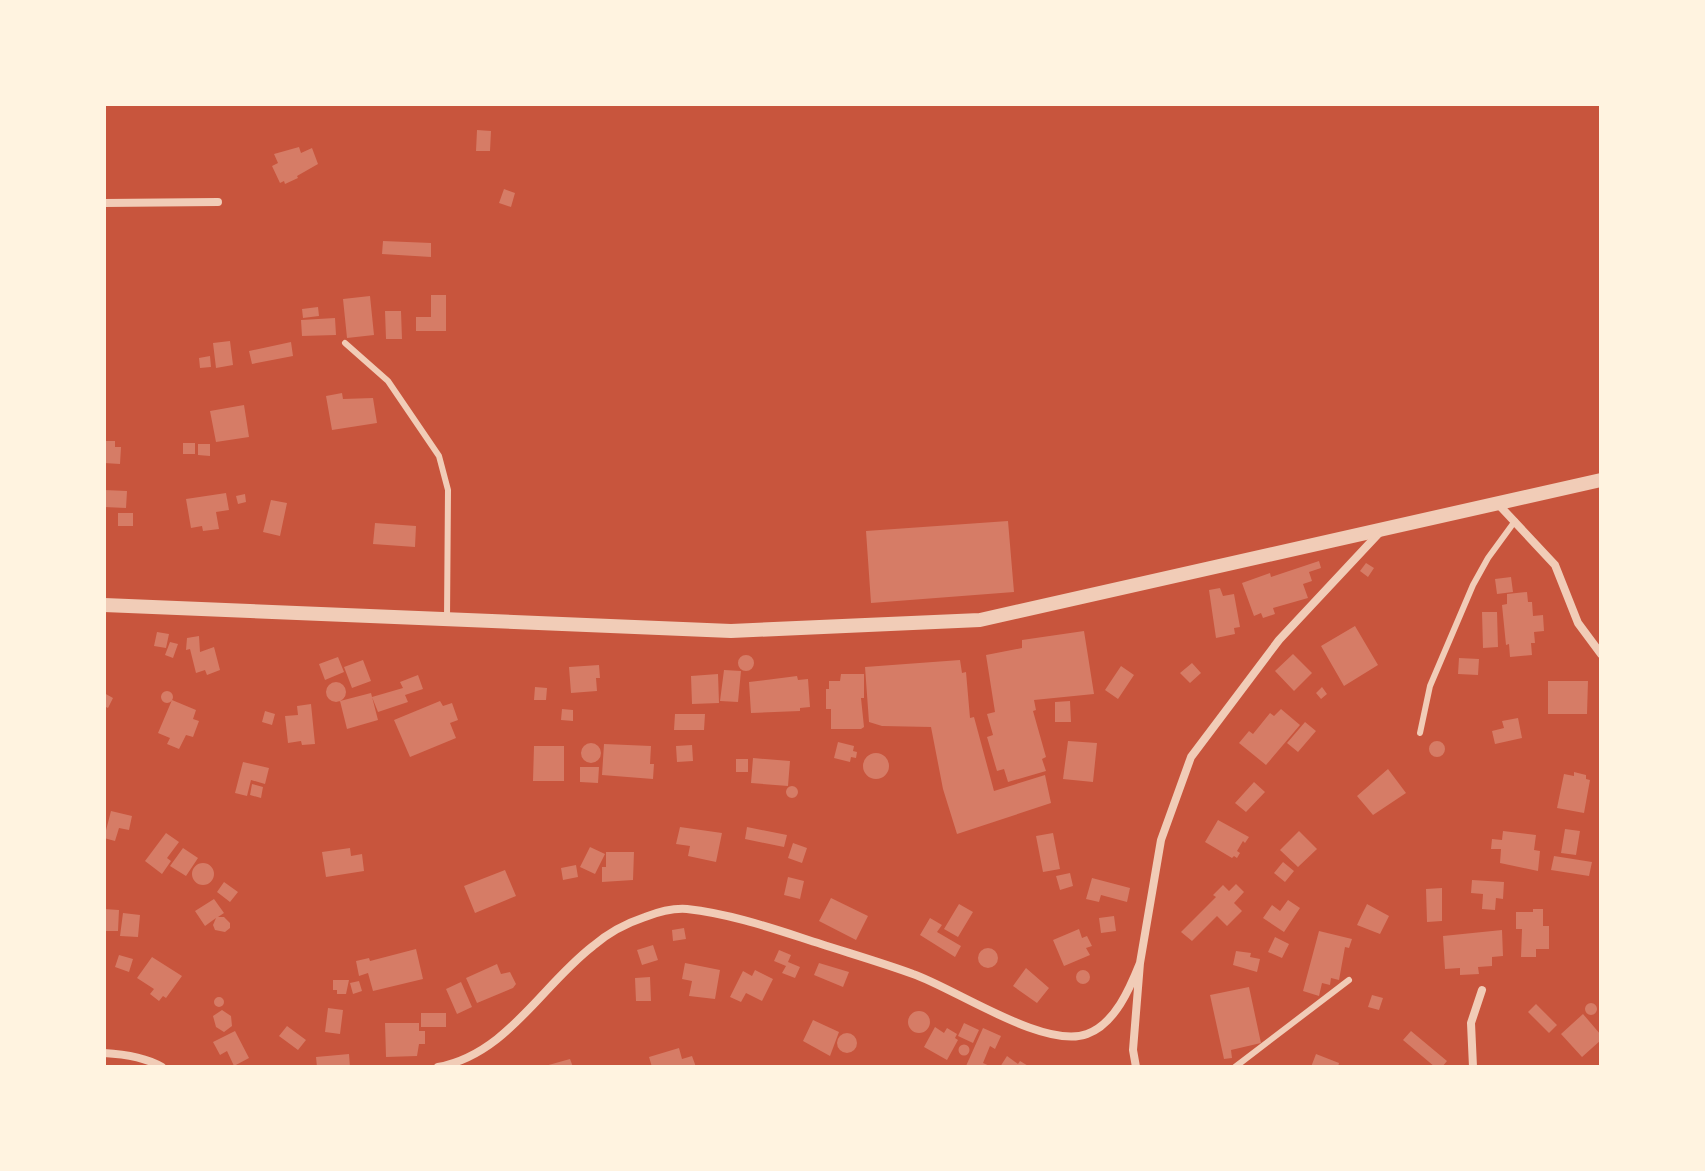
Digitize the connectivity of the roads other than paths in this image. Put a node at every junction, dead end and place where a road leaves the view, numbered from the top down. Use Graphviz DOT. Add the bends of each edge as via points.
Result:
graph roads {
  1 [pos="218,202"];
  2 [pos="104,203"];
  3 [pos="345,343"];
  4 [pos="1601,480"];
  5 [pos="1498,504"];
  6 [pos="1515,521"];
  7 [pos="1382,530"];
  8 [pos="104,605"];
  9 [pos="447,619"];
  10 [pos="1601,654"];
  11 [pos="1420,733"];
  12 [pos="1140,963"];
  13 [pos="1349,980"];
  14 [pos="1482,990"];
  15 [pos="104,1053"];
  16 [pos="162,1067"];
  17 [pos="441,1067"];
  18 [pos="1136,1067"];
  19 [pos="1235,1067"];
  20 [pos="1473,1067"];
  1 -- 2 [label="street"];
  3 -- 9 [label="lane" via="388,381 439,456 448,490"];
  4 -- 5 [label="street"];
  5 -- 6 [label="street"];
  5 -- 7 [label="street"];
  6 -- 10 [label="street" via="1555,565 1578,623"];
  6 -- 11 [label="lane" via="1473,585 1430,686"];
  7 -- 9 [label="street" via="980,620 731,631"];
  7 -- 12 [label="street" via="1279,640 1191,757 1161,840"];
  8 -- 9 [label="street"];
  12 -- 17 [label="street" via="1129,991 1103,1023 1089,1034 1066,1037 972,1004 902,970 786,933 682,909 629,923 593,945 485,1049"];
  12 -- 18 [label="street"];
  13 -- 19 [label="lane"];
  14 -- 20 [label="street" via="1471,1023"];
  15 -- 16 [label="street"];
}
